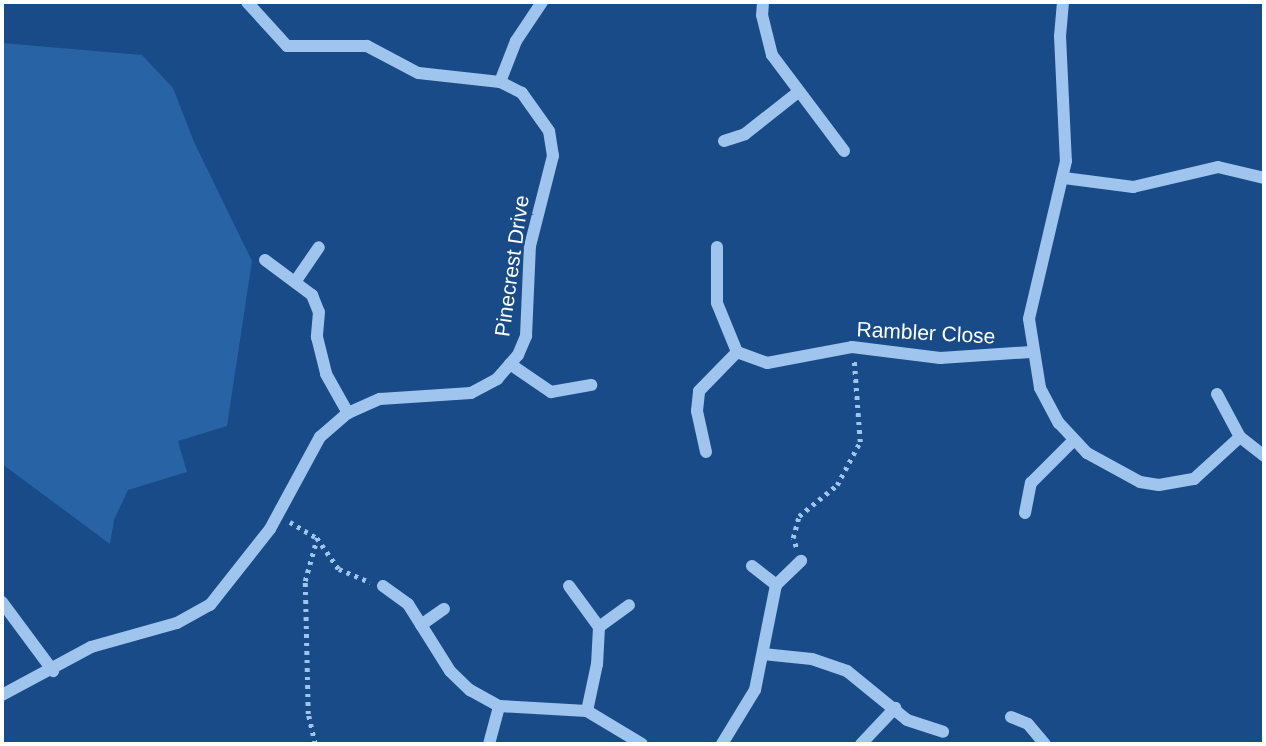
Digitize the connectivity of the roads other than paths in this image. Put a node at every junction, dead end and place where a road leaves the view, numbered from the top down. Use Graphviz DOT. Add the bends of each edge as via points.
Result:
graph roads {
  1 [pos="247,2"];
  2 [pos="542,2"];
  3 [pos="763,2"];
  4 [pos="1063,2"];
  5 [pos="500,82"];
  6 [pos="797,93"];
  7 [pos="724,141"];
  8 [pos="844,151"];
  9 [pos="1064,178"];
  10 [pos="1264,178"];
  11 [pos="319,247"];
  12 [pos="717,247"];
  13 [pos="265,260"];
  14 [pos="295,282"];
  15 [pos="737,352"];
  16 [pos="1031,352"];
  17 [pos="510,364"];
  18 [pos="591,385"];
  19 [pos="1217,394"];
  20 [pos="348,413"];
  21 [pos="1240,437"];
  22 [pos="1073,441"];
  23 [pos="706,452"];
  24 [pos="1264,456"];
  25 [pos="1025,513"];
  26 [pos="802,561"];
  27 [pos="752,566"];
  28 [pos="776,585"];
  29 [pos="383,586"];
  30 [pos="569,586"];
  31 [pos="2,602"];
  32 [pos="629,605"];
  33 [pos="444,609"];
  34 [pos="421,625"];
  35 [pos="599,627"];
  36 [pos="763,654"];
  37 [pos="53,670"];
  38 [pos="2,695"];
  39 [pos="499,706"];
  40 [pos="895,708"];
  41 [pos="587,711"];
  42 [pos="1011,717"];
  43 [pos="943,732"];
  44 [pos="489,744"];
  45 [pos="642,744"];
  46 [pos="722,744"];
  47 [pos="861,744"];
  48 [pos="1045,744"];
  1 -- 5 [label="street, Pinecrest Drive" via="287,46 367,46 418,73"];
  2 -- 5 [label="street" via="516,41"];
  3 -- 6 [label="street" via="772,55"];
  4 -- 9 [label="street"];
  5 -- 17 [label="street, Pinecrest Drive" via="522,93 536,111 549,131 553,156 530,246 526,336"];
  6 -- 7 [label="street" via="745,134"];
  6 -- 8 [label="street"];
  9 -- 10 [label="street" via="1133,187 1218,167"];
  9 -- 16 [label="street" via="1032,296"];
  11 -- 14 [label="street"];
  12 -- 15 [label="street" via="717,303 723,327"];
  13 -- 14 [label="street"];
  14 -- 20 [label="street" via="312,295 320,312 317,337 326,374"];
  15 -- 16 [label="street, Rambler Close" via="767,363 852,347 940,358"];
  15 -- 23 [label="street" via="711,374 697,401"];
  16 -- 22 [label="street" via="1048,406"];
  17 -- 18 [label="street" via="551,391"];
  17 -- 20 [label="street, Pinecrest Drive" via="498,379 471,393 380,398"];
  19 -- 21 [label="street"];
  20 -- 37 [label="street, Pinecrest Drive" via="320,438 246,566 210,605 177,623 91,647"];
  21 -- 22 [label="street" via="1207,471 1177,484 1158,485 1123,475"];
  21 -- 24 [label="street"];
  22 -- 25 [label="street" via="1031,483"];
  26 -- 28 [label="street"];
  27 -- 28 [label="street"];
  28 -- 36 [label="street"];
  29 -- 34 [label="street" via="408,604"];
  30 -- 35 [label="street"];
  31 -- 37 [label="street"];
  32 -- 35 [label="street"];
  33 -- 34 [label="street"];
  34 -- 39 [label="street" via="450,671 470,690"];
  35 -- 41 [label="street"];
  36 -- 40 [label="street" via="812,659 846,671"];
  36 -- 46 [label="street" via="755,690"];
  37 -- 38 [label="street, Pinecrest Drive"];
  39 -- 41 [label="street"];
  39 -- 44 [label="street"];
  40 -- 43 [label="street" via="907,720"];
  40 -- 47 [label="street"];
  41 -- 45 [label="street"];
  42 -- 48 [label="street" via="1028,724"];
}
